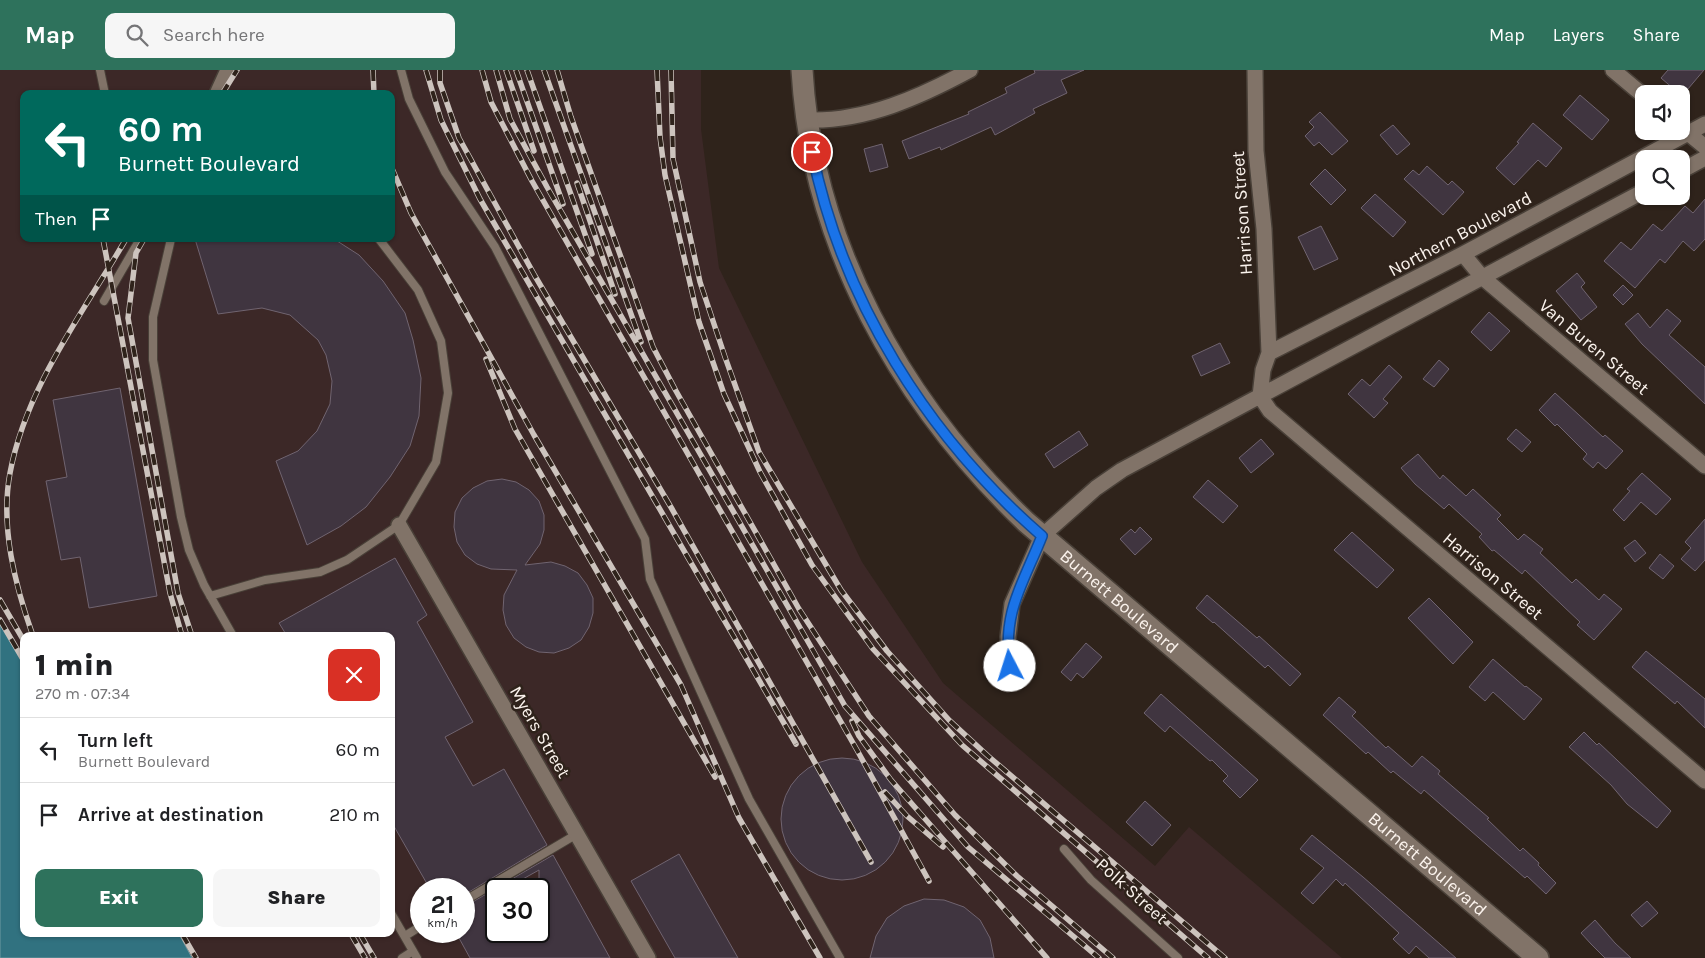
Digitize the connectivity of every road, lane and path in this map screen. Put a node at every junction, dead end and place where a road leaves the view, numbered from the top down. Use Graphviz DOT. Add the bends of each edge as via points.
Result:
graph roads {
  1 [pos="100,70"];
  2 [pos="228,70"];
  3 [pos="401,70"];
  4 [pos="802,70"];
  5 [pos="970,70"];
  6 [pos="1255,70"];
  7 [pos="1613,70"];
  8 [pos="1635,88"];
  9 [pos="104,90"];
  10 [pos="219,90"];
  11 [pos="807,120"];
  12 [pos="1705,124"];
  13 [pos="1690,128"];
  14 [pos="1690,134"];
  15 [pos="1667,140"];
  16 [pos="1705,147"];
  17 [pos="1705,158"];
  18 [pos="1690,166"];
  19 [pos="1635,196"];
  20 [pos="138,242"];
  21 [pos="169,242"];
  22 [pos="381,242"];
  23 [pos="1463,254"];
  24 [pos="1482,277"];
  25 [pos="104,301"];
  26 [pos="1269,353"];
  27 [pos="1260,396"];
  28 [pos="1705,466"];
  29 [pos="399,524"];
  30 [pos="1042,536"];
  31 [pos="210,596"];
  32 [pos="231,632"];
  33 [pos="1010,666"];
  34 [pos="1705,781"];
  35 [pos="577,834"];
  36 [pos="1064,848"];
  37 [pos="475,894"];
  38 [pos="395,920"];
  39 [pos="410,933"];
  40 [pos="405,936"];
  41 [pos="415,955"];
  42 [pos="402,958"];
  43 [pos="648,958"];
  44 [pos="840,958"];
  45 [pos="1178,958"];
  46 [pos="1538,958"];
  1 -- 9 [label="lane"];
  2 -- 10 [label="street"];
  3 -- 44 [label="lane" via="409,99 445,172 495,247 645,539 650,578 749,799"];
  4 -- 11 [label="main road, Burnett Boulevard"];
  5 -- 11 [label="street" via="882,109 854,117"];
  6 -- 26 [label="street, Harrison Street" via="1256,151 1264,229"];
  7 -- 8 [label="street"];
  11 -- 30 [label="main road, Burnett Boulevard" via="818,179 833,229 878,333 952,444 1002,499"];
  12 -- 13 [label="street, Northern Boulevard"];
  14 -- 16 [label="street"];
  15 -- 23 [label="street, Northern Boulevard"];
  17 -- 18 [label="street"];
  19 -- 24 [label="street"];
  20 -- 25 [label="lane"];
  21 -- 31 [label="lane" via="154,310 153,360 181,517 194,564"];
  22 -- 29 [label="lane" via="418,290 441,341 448,393 436,462"];
  23 -- 24 [label="street, Van Buren Street"];
  23 -- 26 [label="street, Northern Boulevard"];
  24 -- 27 [label="street"];
  24 -- 28 [label="street, Van Buren Street"];
  26 -- 27 [label="street"];
  27 -- 30 [label="street" via="1122,470 1096,488"];
  27 -- 34 [label="street, Harrison Street" via="1270,411"];
  29 -- 31 [label="lane" via="347,560 320,572 266,580"];
  29 -- 35 [label="street, Myers Street"];
  30 -- 33 [label="street" via="1011,610 1008,637"];
  30 -- 46 [label="main road, Burnett Boulevard"];
  31 -- 32 [label="lane"];
  35 -- 37 [label="lane"];
  35 -- 43 [label="street, Myers Street"];
  36 -- 45 [label="lane, Polk Street" via="1091,880"];
  38 -- 40 [label="lane"];
  39 -- 40 [label="lane"];
  40 -- 41 [label="lane"];
  41 -- 42 [label="lane"];
}
